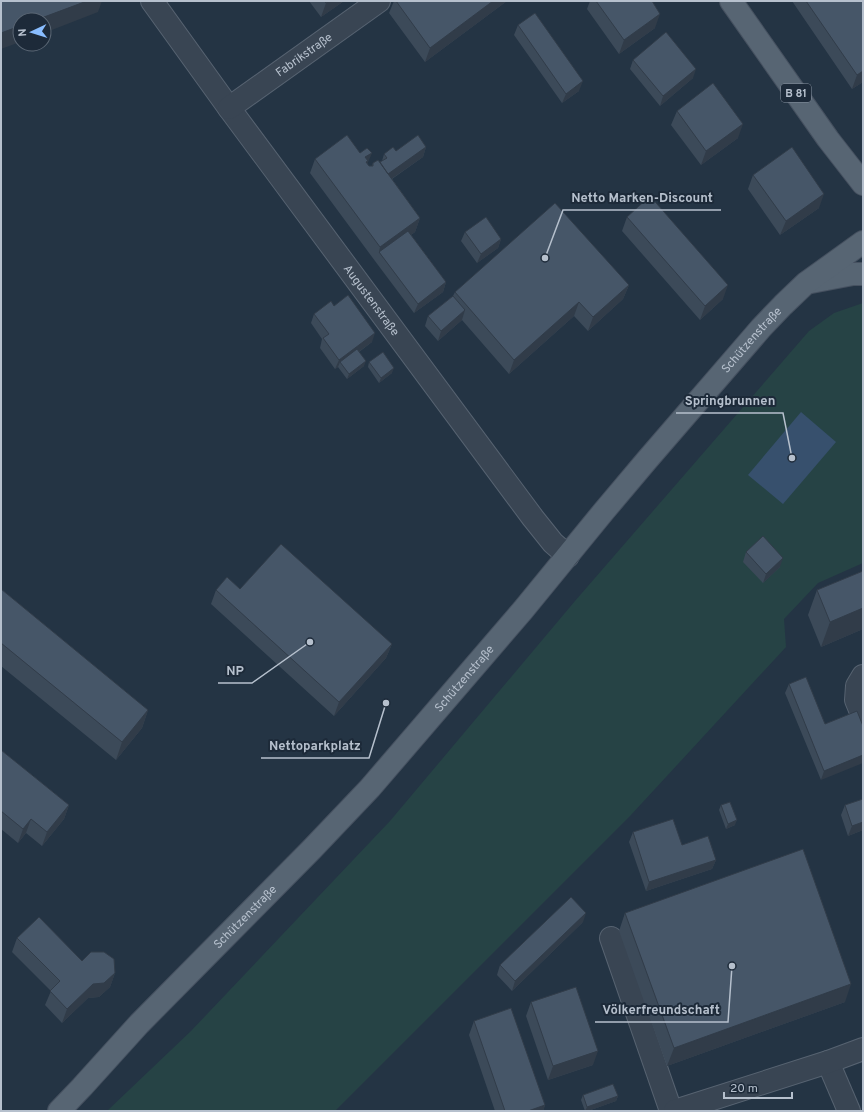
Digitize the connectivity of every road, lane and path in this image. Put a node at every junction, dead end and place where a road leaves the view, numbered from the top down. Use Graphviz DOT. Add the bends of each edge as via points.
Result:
graph roads {
  1 [pos="152,1"];
  2 [pos="379,1"];
  3 [pos="731,1"];
  4 [pos="229,108"];
  5 [pos="863,184"];
  6 [pos="863,242"];
  7 [pos="863,274"];
  8 [pos="806,283"];
  9 [pos="568,556"];
  10 [pos="863,676"];
  11 [pos="863,717"];
  12 [pos="611,938"];
  13 [pos="863,1049"];
  14 [pos="828,1062"];
  15 [pos="59,1111"];
  16 [pos="671,1111"];
  17 [pos="675,1111"];
  18 [pos="849,1111"];
  1 -- 4 [label="street, Augustenstraße"];
  2 -- 4 [label="street, Fabrikstraße"];
  3 -- 5 [label="main road, B 81" via="828,139"];
  4 -- 9 [label="street, Augustenstraße" via="533,518 553,543"];
  6 -- 8 [label="main road, Schützenstraße"];
  7 -- 8 [label="main road"];
  8 -- 9 [label="main road, Schützenstraße" via="761,328"];
  9 -- 15 [label="main road, Schützenstraße" via="370,788 144,1019"];
  10 -- 11 [label="street" via="857,686 856,700"];
  12 -- 16 [label="street"];
  13 -- 14 [label="street"];
  14 -- 17 [label="street"];
  14 -- 18 [label="street"];
}
